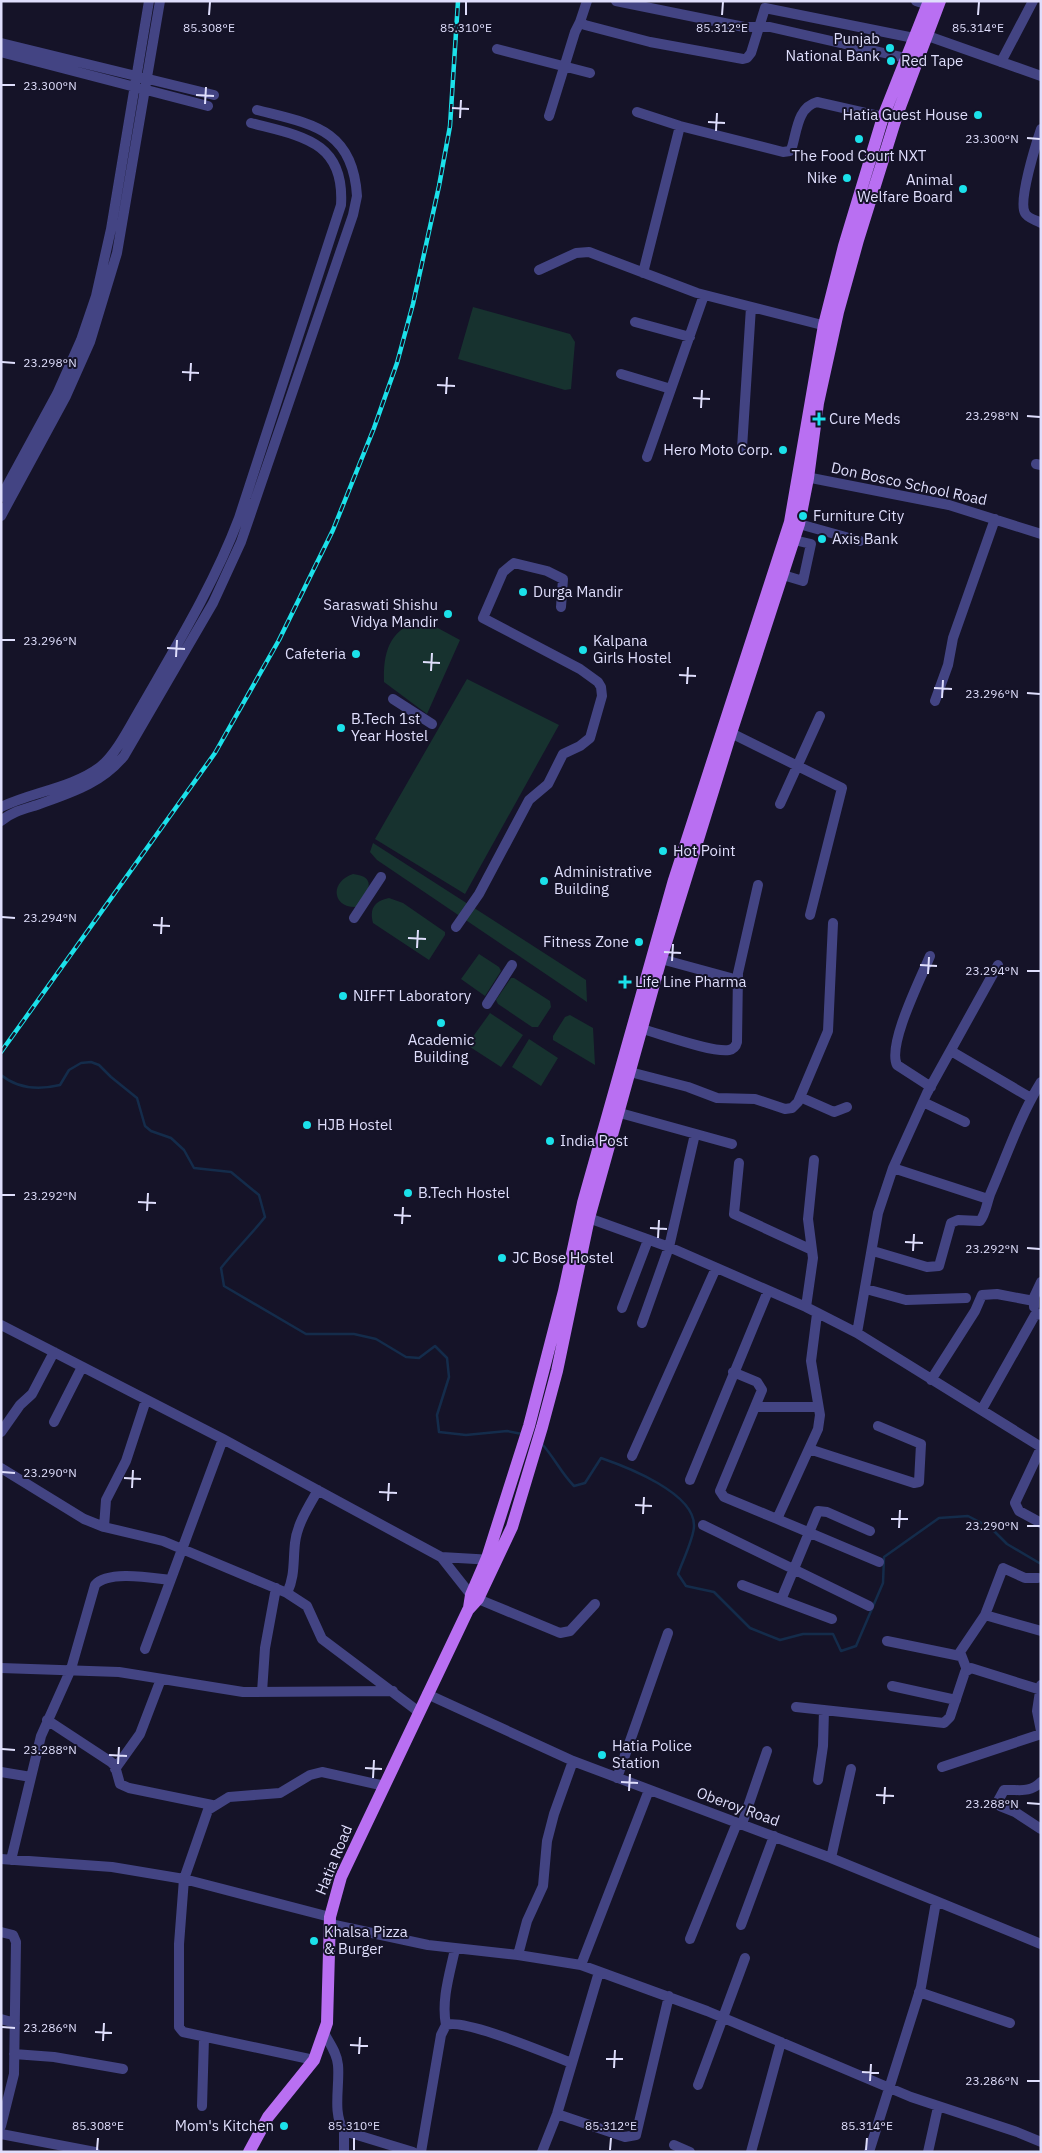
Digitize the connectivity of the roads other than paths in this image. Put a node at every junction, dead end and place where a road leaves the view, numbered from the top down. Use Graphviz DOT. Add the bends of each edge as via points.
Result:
graph roads {
  1 [pos="149,1"];
  2 [pos="160,1"];
  3 [pos="587,1"];
  4 [pos="616,1"];
  5 [pos="1033,1"];
  6 [pos="928,2"];
  7 [pos="580,22"];
  8 [pos="758,27"];
  9 [pos="920,36"];
  10 [pos="1,42"];
  11 [pos="497,49"];
  12 [pos="1,52"];
  13 [pos="906,58"];
  14 [pos="1001,62"];
  15 [pos="564,67"];
  16 [pos="590,73"];
  17 [pos="1041,76"];
  18 [pos="142,77"];
  19 [pos="904,77"];
  20 [pos="140,88"];
  21 [pos="214,95"];
  22 [pos="208,106"];
  23 [pos="257,110"];
  24 [pos="637,112"];
  25 [pos="549,116"];
  26 [pos="883,117"];
  27 [pos="251,123"];
  28 [pos="680,126"];
  29 [pos="1040,133"];
  30 [pos="1041,223"];
  31 [pos="539,270"];
  32 [pos="643,273"];
  33 [pos="704,295"];
  34 [pos="751,306"];
  35 [pos="635,322"];
  36 [pos="829,327"];
  37 [pos="690,337"];
  38 [pos="622,374"];
  39 [pos="671,388"];
  40 [pos="742,448"];
  41 [pos="647,457"];
  42 [pos="803,477"];
  43 [pos="1,497"];
  44 [pos="1,516"];
  45 [pos="995,519"];
  46 [pos="799,524"];
  47 [pos="1041,534"];
  48 [pos="794,540"];
  49 [pos="860,541"];
  50 [pos="783,575"];
  51 [pos="561,607"];
  52 [pos="393,698"];
  53 [pos="935,701"];
  54 [pos="820,716"];
  55 [pos="432,724"];
  56 [pos="731,733"];
  57 [pos="798,766"];
  58 [pos="780,804"];
  59 [pos="1,807"];
  60 [pos="1,821"];
  61 [pos="381,877"];
  62 [pos="758,885"];
  63 [pos="810,915"];
  64 [pos="354,918"];
  65 [pos="833,923"];
  66 [pos="456,927"];
  67 [pos="930,956"];
  68 [pos="661,959"];
  69 [pos="512,965"];
  70 [pos="998,965"];
  71 [pos="738,980"];
  72 [pos="487,1004"];
  73 [pos="642,1029"];
  74 [pos="951,1051"];
  75 [pos="630,1072"];
  76 [pos="1041,1082"];
  77 [pos="931,1087"];
  78 [pos="800,1097"];
  79 [pos="1031,1098"];
  80 [pos="923,1102"];
  81 [pos="847,1107"];
  82 [pos="620,1113"];
  83 [pos="965,1122"];
  84 [pos="695,1134"];
  85 [pos="732,1144"];
  86 [pos="814,1160"];
  87 [pos="739,1163"];
  88 [pos="893,1168"];
  89 [pos="988,1199"];
  90 [pos="585,1217"];
  91 [pos="648,1240"];
  92 [pos="669,1247"];
  93 [pos="812,1250"];
  94 [pos="873,1251"];
  95 [pos="716,1268"];
  96 [pos="1041,1282"];
  97 [pos="866,1289"];
  98 [pos="768,1291"];
  99 [pos="966,1298"];
  100 [pos="1034,1301"];
  101 [pos="806,1307"];
  102 [pos="622,1308"];
  103 [pos="817,1314"];
  104 [pos="1038,1315"];
  105 [pos="642,1323"];
  106 [pos="1,1325"];
  107 [pos="857,1333"];
  108 [pos="54,1352"];
  109 [pos="82,1367"];
  110 [pos="733,1372"];
  111 [pos="932,1380"];
  112 [pos="146,1400"];
  113 [pos="756,1407"];
  114 [pos="818,1407"];
  115 [pos="982,1409"];
  116 [pos="54,1422"];
  117 [pos="878,1426"];
  118 [pos="1,1432"];
  119 [pos="223,1440"];
  120 [pos="1041,1447"];
  121 [pos="808,1449"];
  122 [pos="632,1456"];
  123 [pos="1,1468"];
  124 [pos="690,1480"];
  125 [pos="318,1490"];
  126 [pos="777,1519"];
  127 [pos="1041,1523"];
  128 [pos="703,1525"];
  129 [pos="104,1527"];
  130 [pos="870,1530"];
  131 [pos="808,1532"];
  132 [pos="181,1548"];
  133 [pos="441,1557"];
  134 [pos="492,1560"];
  135 [pos="879,1562"];
  136 [pos="793,1570"];
  137 [pos="1038,1578"];
  138 [pos="170,1580"];
  139 [pos="742,1585"];
  140 [pos="276,1588"];
  141 [pos="287,1593"];
  142 [pos="475,1597"];
  143 [pos="781,1600"];
  144 [pos="595,1604"];
  145 [pos="869,1606"];
  146 [pos="985,1615"];
  147 [pos="832,1619"];
  148 [pos="1041,1630"];
  149 [pos="668,1633"];
  150 [pos="887,1641"];
  151 [pos="145,1649"];
  152 [pos="960,1656"];
  153 [pos="1,1668"];
  154 [pos="71,1669"];
  155 [pos="967,1670"];
  156 [pos="161,1679"];
  157 [pos="892,1686"];
  158 [pos="1040,1688"];
  159 [pos="393,1691"];
  160 [pos="262,1692"];
  161 [pos="427,1694"];
  162 [pos="956,1700"];
  163 [pos="796,1707"];
  164 [pos="824,1710"];
  165 [pos="419,1712"];
  166 [pos="47,1720"];
  167 [pos="1041,1732"];
  168 [pos="767,1751"];
  169 [pos="573,1761"];
  170 [pos="942,1767"];
  171 [pos="115,1769"];
  172 [pos="851,1769"];
  173 [pos="1,1772"];
  174 [pos="31,1777"];
  175 [pos="617,1778"];
  176 [pos="818,1780"];
  177 [pos="1041,1782"];
  178 [pos="385,1786"];
  179 [pos="649,1790"];
  180 [pos="212,1805"];
  181 [pos="740,1824"];
  182 [pos="1041,1829"];
  183 [pos="774,1836"];
  184 [pos="832,1858"];
  185 [pos="6,1860"];
  186 [pos="184,1880"];
  187 [pos="936,1902"];
  188 [pos="330,1921"];
  189 [pos="741,1925"];
  190 [pos="1,1932"];
  191 [pos="690,1939"];
  192 [pos="1041,1944"];
  193 [pos="456,1949"];
  194 [pos="518,1955"];
  195 [pos="745,1958"];
  196 [pos="581,1965"];
  197 [pos="599,1972"];
  198 [pos="919,1992"];
  199 [pos="669,1996"];
  200 [pos="723,2017"];
  201 [pos="1,2019"];
  202 [pos="15,2023"];
  203 [pos="1010,2023"];
  204 [pos="446,2025"];
  205 [pos="324,2034"];
  206 [pos="204,2038"];
  207 [pos="781,2042"];
  208 [pos="14,2054"];
  209 [pos="314,2060"];
  210 [pos="572,2063"];
  211 [pos="123,2069"];
  212 [pos="698,2085"];
  213 [pos="890,2088"];
  214 [pos="202,2106"];
  215 [pos="938,2107"];
  216 [pos="557,2114"];
  217 [pos="1,2126"];
  218 [pos="344,2131"];
  219 [pos="1,2134"];
  220 [pos="1041,2142"];
  221 [pos="674,2145"];
  222 [pos="95,2152"];
  223 [pos="249,2152"];
  224 [pos="344,2152"];
  225 [pos="413,2152"];
  226 [pos="421,2152"];
  227 [pos="542,2152"];
  228 [pos="690,2152"];
  229 [pos="751,2152"];
  230 [pos="869,2152"];
  231 [pos="928,2152"];
  1 -- 18 [label="street"];
  2 -- 18 [label="street"];
  3 -- 7 [label="street"];
  4 -- 8 [label="street" via="744,27"];
  5 -- 14 [label="street"];
  6 -- 9 [label="main road"];
  7 -- 8 [label="street" via="650,42 743,59 751,53"];
  7 -- 15 [label="street"];
  8 -- 9 [label="street" via="762,11 767,8"];
  8 -- 13 [label="street"];
  9 -- 13 [label="main road"];
  9 -- 14 [label="street"];
  9 -- 19 [label="main road"];
  10 -- 18 [label="street"];
  11 -- 15 [label="street"];
  12 -- 20 [label="street"];
  13 -- 19 [label="main road"];
  14 -- 17 [label="street"];
  15 -- 16 [label="street"];
  15 -- 25 [label="street"];
  18 -- 20 [label="street"];
  18 -- 21 [label="street"];
  19 -- 26 [label="main road"];
  19 -- 36 [label="main road" via="871,196"];
  20 -- 22 [label="street"];
  20 -- 43 [label="street" via="96,296 57,394"];
  20 -- 44 [label="street" via="117,252 90,342 66,396"];
  23 -- 60 [label="street" via="307,123 337,142 350,157 357,196 257,500 213,603 124,756 99,780 13,813"];
  24 -- 28 [label="street"];
  26 -- 28 [label="street" via="810,103 803,110 792,147 787,152"];
  26 -- 36 [label="main road" via="844,246"];
  27 -- 59 [label="street" via="305,137 320,146 330,156 342,189 340,205 239,518 221,564 190,624 105,762 77,778"];
  28 -- 32 [label="street"];
  29 -- 30 [label="street" via="1026,185 1024,210 1027,216"];
  31 -- 32 [label="street" via="583,252 597,254"];
  32 -- 33 [label="street"];
  33 -- 34 [label="street"];
  33 -- 37 [label="street"];
  34 -- 36 [label="street"];
  34 -- 40 [label="street"];
  35 -- 37 [label="street"];
  36 -- 42 [label="main road"];
  37 -- 39 [label="street"];
  38 -- 39 [label="street"];
  39 -- 41 [label="street"];
  42 -- 45 [label="street, Don Bosco School Road" via="949,505"];
  42 -- 46 [label="main road"];
  42 -- 90 [label="main road" via="674,880"];
  45 -- 47 [label="street, Don Bosco School Road"];
  45 -- 53 [label="street" via="953,638 948,665"];
  46 -- 48 [label="main road"];
  46 -- 49 [label="street"];
  48 -- 50 [label="main road"];
  48 -- 50 [label="street" via="811,544 803,581"];
  50 -- 56 [label="main road"];
  51 -- 66 [label="street" via="563,579 547,571 514,563 503,572 484,618 580,668 598,682 602,696 590,738 563,754 548,784 529,800 479,894"];
  52 -- 55 [label="street"];
  54 -- 57 [label="street"];
  56 -- 57 [label="street"];
  56 -- 68 [label="main road"];
  57 -- 58 [label="street"];
  57 -- 63 [label="street" via="842,788"];
  61 -- 64 [label="street"];
  62 -- 71 [label="street"];
  65 -- 78 [label="street" via="828,1031"];
  67 -- 77 [label="street" via="901,1027 894,1060"];
  68 -- 71 [label="street"];
  68 -- 73 [label="main road"];
  69 -- 72 [label="street"];
  70 -- 74 [label="street"];
  71 -- 73 [label="street" via="738,1042 730,1050"];
  73 -- 75 [label="main road"];
  74 -- 77 [label="street"];
  74 -- 79 [label="street"];
  75 -- 78 [label="street" via="717,1098 755,1099 785,1110 792,1108"];
  75 -- 82 [label="main road"];
  76 -- 79 [label="street"];
  77 -- 80 [label="street"];
  78 -- 81 [label="street" via="834,1112"];
  79 -- 89 [label="street"];
  80 -- 83 [label="street"];
  80 -- 88 [label="street"];
  82 -- 84 [label="street"];
  82 -- 90 [label="main road"];
  84 -- 85 [label="street"];
  84 -- 92 [label="street"];
  86 -- 93 [label="street" via="808,1219"];
  87 -- 93 [label="street" via="734,1214"];
  88 -- 89 [label="street"];
  88 -- 94 [label="street" via="878,1212"];
  89 -- 94 [label="street" via="980,1221 954,1220 951,1223 939,1266 927,1267"];
  90 -- 91 [label="street"];
  90 -- 134 [label="main road, Hatia Road" via="558,1316 535,1426"];
  91 -- 92 [label="street"];
  91 -- 102 [label="street"];
  92 -- 95 [label="street"];
  92 -- 105 [label="street"];
  93 -- 101 [label="street"];
  94 -- 97 [label="street"];
  95 -- 98 [label="street"];
  95 -- 122 [label="street"];
  96 -- 100 [label="street"];
  97 -- 99 [label="street" via="906,1300"];
  97 -- 107 [label="street"];
  98 -- 101 [label="street"];
  98 -- 110 [label="street"];
  100 -- 104 [label="street"];
  100 -- 111 [label="street" via="997,1294 982,1295 975,1312"];
  101 -- 103 [label="street"];
  103 -- 107 [label="street"];
  103 -- 114 [label="street" via="811,1361"];
  104 -- 115 [label="street"];
  106 -- 108 [label="street"];
  107 -- 111 [label="street"];
  108 -- 109 [label="street"];
  108 -- 118 [label="street" via="32,1394 20,1404"];
  109 -- 112 [label="street"];
  109 -- 116 [label="street"];
  110 -- 113 [label="street" via="761,1386"];
  110 -- 124 [label="street"];
  111 -- 115 [label="street"];
  112 -- 119 [label="street"];
  112 -- 129 [label="street" via="126,1461 106,1500"];
  113 -- 114 [label="street"];
  113 -- 126 [label="street" via="720,1491 724,1498"];
  114 -- 121 [label="street" via="818,1429"];
  115 -- 120 [label="street"];
  117 -- 121 [label="street" via="921,1444 919,1482"];
  119 -- 125 [label="street"];
  119 -- 132 [label="street"];
  120 -- 127 [label="street" via="1015,1503 1018,1511"];
  121 -- 126 [label="street"];
  123 -- 129 [label="street" via="84,1519"];
  125 -- 133 [label="street"];
  125 -- 141 [label="street" via="299,1525 294,1572"];
  126 -- 131 [label="street"];
  128 -- 136 [label="street"];
  129 -- 132 [label="street"];
  130 -- 131 [label="street" via="821,1511 816,1514"];
  131 -- 135 [label="street"];
  131 -- 136 [label="street"];
  132 -- 138 [label="street"];
  132 -- 140 [label="street"];
  133 -- 134 [label="street"];
  133 -- 142 [label="street"];
  134 -- 142 [label="main road, Hatia Road"];
  136 -- 143 [label="street"];
  136 -- 145 [label="street"];
  137 -- 146 [label="street" via="1025,1578 1003,1568"];
  138 -- 151 [label="street"];
  138 -- 154 [label="street" via="122,1576 98,1582"];
  139 -- 143 [label="street"];
  140 -- 141 [label="street"];
  140 -- 160 [label="street" via="265,1648"];
  141 -- 159 [label="street" via="307,1606 322,1639"];
  142 -- 144 [label="street" via="560,1633 570,1631"];
  142 -- 161 [label="main road, Hatia Road"];
  143 -- 147 [label="street"];
  146 -- 148 [label="street"];
  146 -- 152 [label="street" via="961,1648"];
  149 -- 175 [label="street"];
  150 -- 152 [label="street"];
  152 -- 155 [label="street"];
  153 -- 154 [label="street"];
  154 -- 156 [label="street"];
  154 -- 166 [label="street"];
  155 -- 158 [label="street" via="977,1668"];
  155 -- 162 [label="street"];
  156 -- 160 [label="street"];
  156 -- 171 [label="street" via="140,1734"];
  157 -- 162 [label="street"];
  158 -- 167 [label="street" via="1037,1711"];
  159 -- 160 [label="street"];
  159 -- 165 [label="street"];
  161 -- 165 [label="main road, Hatia Road"];
  161 -- 169 [label="street, Oberoy Road"];
  162 -- 164 [label="street" via="950,1717 944,1723"];
  163 -- 164 [label="street"];
  164 -- 176 [label="street" via="824,1746"];
  165 -- 178 [label="main road, Hatia Road"];
  166 -- 171 [label="street" via="106,1758"];
  166 -- 174 [label="street"];
  167 -- 170 [label="street"];
  168 -- 181 [label="street"];
  169 -- 175 [label="street, Oberoy Road"];
  169 -- 194 [label="street" via="547,1841 542,1886"];
  171 -- 180 [label="street" via="120,1784 129,1788"];
  172 -- 184 [label="street"];
  173 -- 174 [label="street"];
  174 -- 185 [label="street"];
  175 -- 179 [label="street, Oberoy Road"];
  177 -- 182 [label="street" via="1034,1789 1004,1790 998,1800 1000,1806"];
  178 -- 180 [label="street" via="322,1772 310,1775 280,1793 229,1797"];
  178 -- 188 [label="main road, Hatia Road" via="342,1877"];
  179 -- 181 [label="street, Oberoy Road"];
  179 -- 196 [label="street"];
  180 -- 186 [label="street"];
  181 -- 183 [label="street, Oberoy Road"];
  181 -- 191 [label="street"];
  183 -- 184 [label="street, Oberoy Road"];
  183 -- 189 [label="street"];
  184 -- 187 [label="street, Oberoy Road"];
  185 -- 186 [label="street" via="112,1867"];
  186 -- 188 [label="street"];
  186 -- 206 [label="street" via="180,2027 182,2032"];
  187 -- 192 [label="street, Oberoy Road"];
  187 -- 198 [label="street"];
  188 -- 193 [label="street"];
  188 -- 205 [label="main road, Hatia Road" via="329,1996"];
  190 -- 202 [label="street" via="16,1938"];
  193 -- 194 [label="street"];
  193 -- 204 [label="street" via="444,2006"];
  194 -- 196 [label="street"];
  195 -- 200 [label="street"];
  196 -- 197 [label="street"];
  197 -- 199 [label="street"];
  197 -- 210 [label="street"];
  198 -- 203 [label="street"];
  198 -- 213 [label="street"];
  199 -- 200 [label="street"];
  199 -- 216 [label="street" via="636,2135 625,2137"];
  200 -- 207 [label="street"];
  200 -- 212 [label="street"];
  201 -- 202 [label="street"];
  202 -- 208 [label="street"];
  204 -- 210 [label="street" via="476,2028"];
  204 -- 226 [label="street" via="441,2035"];
  205 -- 209 [label="main road, Hatia Road"];
  205 -- 218 [label="street" via="336,2054 338,2110"];
  206 -- 209 [label="street"];
  206 -- 214 [label="street"];
  207 -- 213 [label="street"];
  207 -- 229 [label="street"];
  208 -- 211 [label="street" via="54,2056"];
  208 -- 217 [label="street" via="14,2074"];
  209 -- 223 [label="main road, Hatia Road" via="268,2117"];
  210 -- 216 [label="street"];
  213 -- 215 [label="street"];
  213 -- 230 [label="street"];
  215 -- 220 [label="street"];
  215 -- 231 [label="street"];
  216 -- 227 [label="street"];
  218 -- 224 [label="street"];
  218 -- 225 [label="street"];
  219 -- 222 [label="street"];
  221 -- 228 [label="street"];
}
